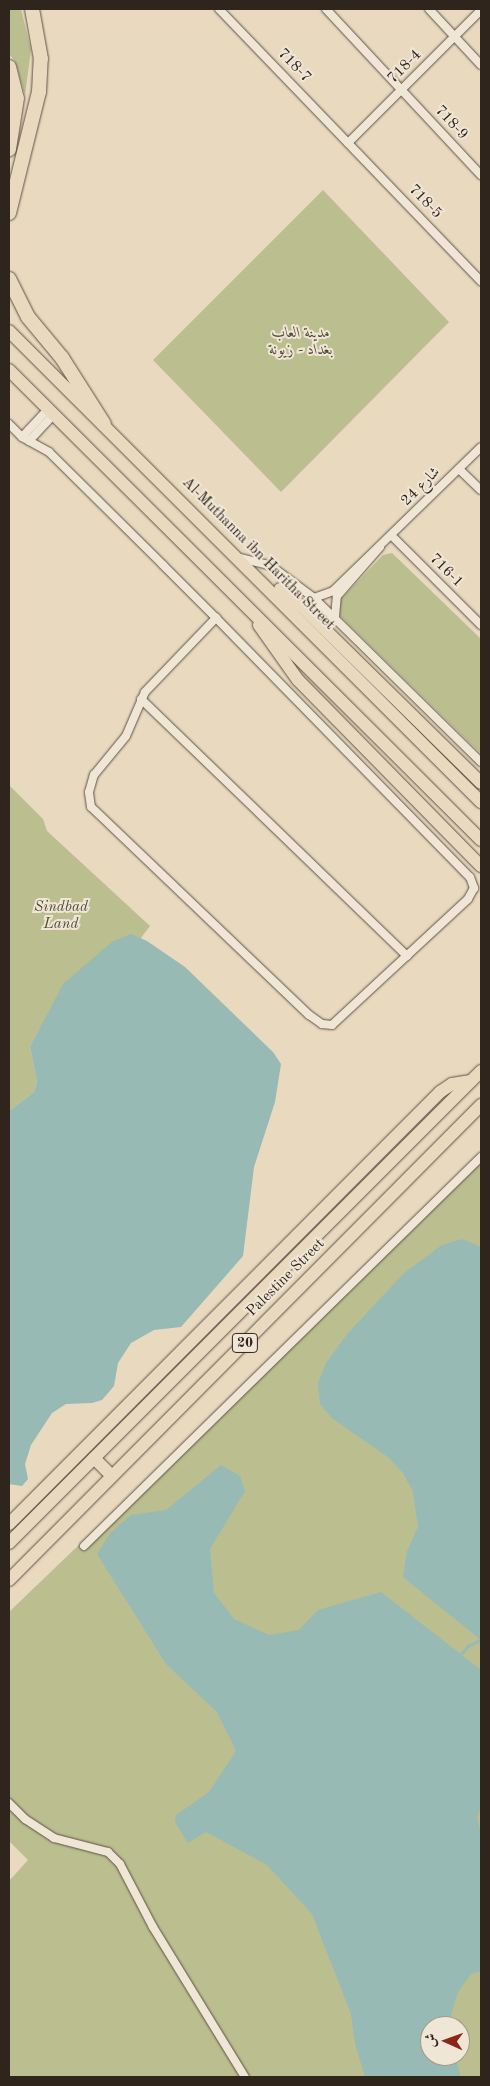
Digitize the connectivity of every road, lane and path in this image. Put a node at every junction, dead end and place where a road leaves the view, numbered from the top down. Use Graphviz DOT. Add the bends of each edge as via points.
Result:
graph roads {
  1 [pos="32,9"];
  2 [pos="219,9"];
  3 [pos="326,9"];
  4 [pos="429,9"];
  5 [pos="481,10"];
  6 [pos="455,36"];
  7 [pos="481,65"];
  8 [pos="9,67"];
  9 [pos="401,90"];
  10 [pos="348,143"];
  11 [pos="9,149"];
  12 [pos="481,175"];
  13 [pos="9,213"];
  14 [pos="9,279"];
  15 [pos="481,281"];
  16 [pos="9,331"];
  17 [pos="9,370"];
  18 [pos="51,411"];
  19 [pos="9,424"];
  20 [pos="104,424"];
  21 [pos="26,439"];
  22 [pos="481,447"];
  23 [pos="459,469"];
  24 [pos="481,490"];
  25 [pos="392,536"];
  26 [pos="380,547"];
  27 [pos="240,558"];
  28 [pos="237,595"];
  29 [pos="314,598"];
  30 [pos="335,617"];
  31 [pos="216,618"];
  32 [pos="481,625"];
  33 [pos="141,699"];
  34 [pos="481,762"];
  35 [pos="481,783"];
  36 [pos="481,802"];
  37 [pos="481,840"];
  38 [pos="481,866"];
  39 [pos="407,956"];
  40 [pos="481,1071"];
  41 [pos="471,1082"];
  42 [pos="481,1106"];
  43 [pos="481,1156"];
  44 [pos="302,1231"];
  45 [pos="294,1258"];
  46 [pos="94,1458"];
  47 [pos="112,1476"];
  48 [pos="9,1524"];
  49 [pos="9,1543"];
  50 [pos="84,1546"];
  51 [pos="9,1580"];
  52 [pos="9,1803"];
  53 [pos="245,2077"];
  1 -- 13 [label="highway" via="41,59 39,92"];
  2 -- 10 [label="street, 718-7"];
  3 -- 9 [label="street"];
  4 -- 6 [label="street"];
  5 -- 6 [label="street, 718-4"];
  6 -- 7 [label="street"];
  6 -- 9 [label="street, 718-4"];
  8 -- 11 [label="highway" via="17,98"];
  9 -- 10 [label="street, 718-4"];
  9 -- 12 [label="street, 718-9"];
  10 -- 15 [label="street, 718-5"];
  14 -- 20 [label="highway" via="28,317 62,358"];
  16 -- 20 [label="main road, Al-Muthanna ibn Haritha Street"];
  17 -- 18 [label="main road"];
  18 -- 21 [label="street"];
  18 -- 28 [label="main road"];
  19 -- 21 [label="street"];
  20 -- 27 [label="main road, Al-Muthanna ibn Haritha Street"];
  21 -- 31 [label="street" via="49,452"];
  22 -- 23 [label="street, شارع 24"];
  23 -- 24 [label="street"];
  23 -- 25 [label="street, شارع 24"];
  25 -- 26 [label="street, شارع 24"];
  25 -- 32 [label="street, 716-1"];
  26 -- 29 [label="street, شارع 24" via="329,594"];
  26 -- 30 [label="street, شارع 24" via="338,596"];
  27 -- 29 [label="street" via="271,566"];
  27 -- 35 [label="main road" via="301,606"];
  27 -- 36 [label="main road, Al-Muthanna ibn Haritha Street"];
  28 -- 37 [label="main road"];
  28 -- 38 [label="main road" via="298,680"];
  29 -- 30 [label="street"];
  30 -- 34 [label="street"];
  31 -- 33 [label="street"];
  31 -- 39 [label="street" via="470,877 474,888 468,899"];
  33 -- 39 [label="street"];
  33 -- 39 [label="street" via="126,736 94,775 89,792 91,807 322,1024 332,1025"];
  40 -- 41 [label="main road, Palestine Street / 20"];
  41 -- 44 [label="main road" via="452,1084 440,1092"];
  41 -- 45 [label="main road, Palestine Street / 20"];
  42 -- 47 [label="main road, Palestine Street / 20"];
  43 -- 50 [label="street"];
  44 -- 45 [label="main road"];
  44 -- 48 [label="main road"];
  45 -- 46 [label="main road, Palestine Street / 20"];
  46 -- 47 [label="main road"];
  46 -- 49 [label="main road, Palestine Street / 20"];
  47 -- 51 [label="main road, Palestine Street / 20"];
  52 -- 53 [label="street" via="31,1824 54,1838 103,1850 120,1864 153,1927"];
}
